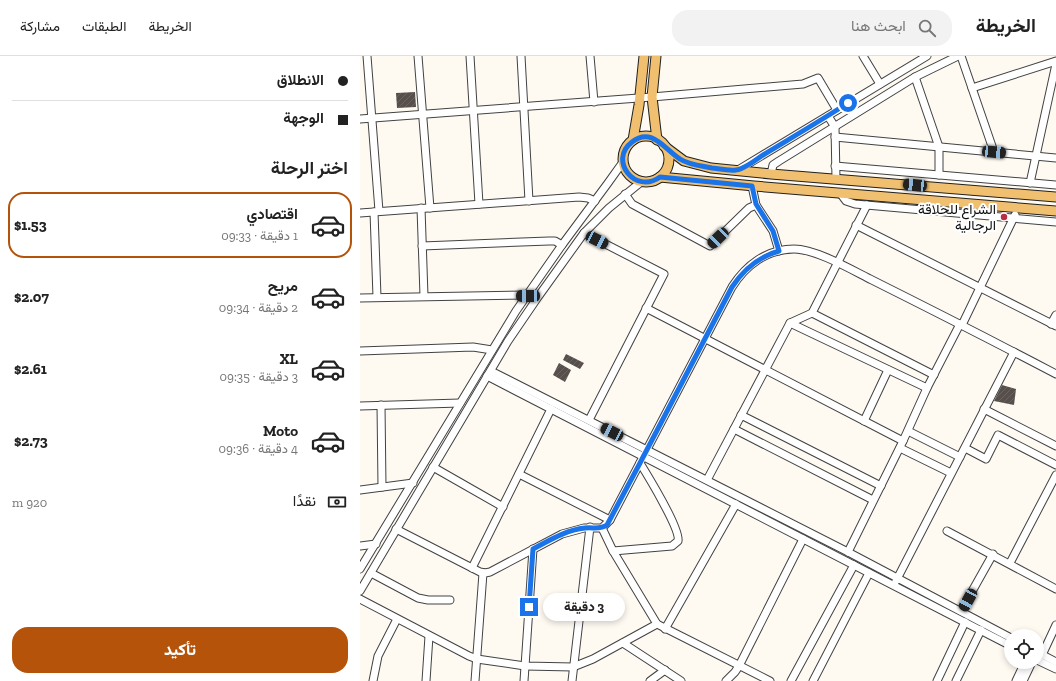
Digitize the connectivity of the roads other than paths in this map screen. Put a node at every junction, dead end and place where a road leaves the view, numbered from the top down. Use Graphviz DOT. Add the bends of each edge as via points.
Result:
graph roads {
  1 [pos="367,56"];
  2 [pos="418,56"];
  3 [pos="470,56"];
  4 [pos="521,56"];
  5 [pos="590,56"];
  6 [pos="644,56"];
  7 [pos="656,56"];
  8 [pos="863,56"];
  9 [pos="927,56"];
  10 [pos="960,56"];
  11 [pos="918,58"];
  12 [pos="1056,62"];
  13 [pos="915,77"];
  14 [pos="880,84"];
  15 [pos="972,88"];
  16 [pos="652,97"];
  17 [pos="640,98"];
  18 [pos="594,102"];
  19 [pos="524,107"];
  20 [pos="837,110"];
  21 [pos="473,111"];
  22 [pos="423,114"];
  23 [pos="828,116"];
  24 [pos="371,118"];
  25 [pos="360,119"];
  26 [pos="835,127"];
  27 [pos="835,137"];
  28 [pos="633,140"];
  29 [pos="657,140"];
  30 [pos="664,146"];
  31 [pos="939,147"];
  32 [pos="994,152"];
  33 [pos="1036,156"];
  34 [pos="1056,158"];
  35 [pos="623,162"];
  36 [pos="835,166"];
  37 [pos="738,170"];
  38 [pos="771,174"];
  39 [pos="938,175"];
  40 [pos="660,177"];
  41 [pos="836,179"];
  42 [pos="641,182"];
  43 [pos="1030,183"];
  44 [pos="1056,185"];
  45 [pos="752,186"];
  46 [pos="840,193"];
  47 [pos="625,194"];
  48 [pos="1056,197"];
  49 [pos="529,201"];
  50 [pos="595,201"];
  51 [pos="480,204"];
  52 [pos="756,204"];
  53 [pos="867,205"];
  54 [pos="421,208"];
  55 [pos="430,208"];
  56 [pos="1018,208"];
  57 [pos="376,211"];
  58 [pos="1056,211"];
  59 [pos="360,212"];
  60 [pos="1014,218"];
  61 [pos="1056,222"];
  62 [pos="856,225"];
  63 [pos="584,233"];
  64 [pos="562,245"];
  65 [pos="422,246"];
  66 [pos="779,251"];
  67 [pos="837,263"];
  68 [pos="980,288"];
  69 [pos="424,296"];
  70 [pos="528,296"];
  71 [pos="377,297"];
  72 [pos="360,298"];
  73 [pos="646,308"];
  74 [pos="812,313"];
  75 [pos="1056,315"];
  76 [pos="790,323"];
  77 [pos="961,324"];
  78 [pos="1054,325"];
  79 [pos="705,338"];
  80 [pos="492,350"];
  81 [pos="360,351"];
  82 [pos="1014,352"];
  83 [pos="765,369"];
  84 [pos="888,370"];
  85 [pos="489,374"];
  86 [pos="1056,374"];
  87 [pos="934,375"];
  88 [pos="927,388"];
  89 [pos="460,403"];
  90 [pos="381,405"];
  91 [pos="360,406"];
  92 [pos="551,409"];
  93 [pos="984,409"];
  94 [pos="741,415"];
  95 [pos="589,420"];
  96 [pos="864,421"];
  97 [pos="734,429"];
  98 [pos="908,431"];
  99 [pos="902,444"];
  100 [pos="1056,446"];
  101 [pos="964,448"];
  102 [pos="647,450"];
  103 [pos="960,457"];
  104 [pos="642,460"];
  105 [pos="1056,465"];
  106 [pos="433,467"];
  107 [pos="951,473"];
  108 [pos="519,474"];
  109 [pos="1056,475"];
  110 [pos="707,480"];
  111 [pos="413,483"];
  112 [pos="881,486"];
  113 [pos="382,487"];
  114 [pos="360,490"];
  115 [pos="873,500"];
  116 [pos="736,504"];
  117 [pos="503,506"];
  118 [pos="610,520"];
  119 [pos="590,527"];
  120 [pos="602,528"];
  121 [pos="396,530"];
  122 [pos="947,531"];
  123 [pos="803,539"];
  124 [pos="376,544"];
  125 [pos="360,546"];
  126 [pos="533,549"];
  127 [pos="614,551"];
  128 [pos="848,552"];
  129 [pos="993,554"];
  130 [pos="1010,563"];
  131 [pos="854,565"];
  132 [pos="472,568"];
  133 [pos="360,569"];
  134 [pos="371,573"];
  135 [pos="483,573"];
  136 [pos="869,573"];
  137 [pos="898,578"];
  138 [pos="894,586"];
  139 [pos="1056,588"];
  140 [pos="360,591"];
  141 [pos="360,599"];
  142 [pos="450,600"];
  143 [pos="961,611"];
  144 [pos="397,619"];
  145 [pos="965,622"];
  146 [pos="657,624"];
  147 [pos="1056,625"];
  148 [pos="665,629"];
  149 [pos="981,630"];
  150 [pos="1004,634"];
  151 [pos="429,636"];
  152 [pos="1004,642"];
  153 [pos="623,643"];
  154 [pos="1044,646"];
  155 [pos="1044,657"];
  156 [pos="477,659"];
  157 [pos="1044,659"];
  158 [pos="1056,662"];
  159 [pos="525,666"];
  160 [pos="739,666"];
  161 [pos="573,667"];
  162 [pos="1022,669"];
  163 [pos="1028,669"];
  164 [pos="1056,669"];
  165 [pos="665,670"];
  166 [pos="373,681"];
  167 [pos="426,681"];
  168 [pos="475,681"];
  169 [pos="524,681"];
  170 [pos="572,681"];
  171 [pos="650,681"];
  172 [pos="682,681"];
  173 [pos="726,681"];
  174 [pos="770,681"];
  175 [pos="791,681"];
  176 [pos="813,681"];
  177 [pos="937,681"];
  178 [pos="956,681"];
  179 [pos="1016,681"];
  180 [pos="1022,681"];
  1 -- 24 [label="street"];
  2 -- 22 [label="street"];
  3 -- 21 [label="street"];
  4 -- 19 [label="street"];
  5 -- 18 [label="street"];
  6 -- 17 [label="main road"];
  7 -- 16 [label="main road"];
  8 -- 14 [label="street"];
  9 -- 11 [label="street"];
  10 -- 13 [label="street"];
  10 -- 15 [label="street"];
  11 -- 14 [label="street"];
  12 -- 15 [label="street"];
  12 -- 33 [label="street"];
  13 -- 26 [label="street"];
  13 -- 31 [label="street"];
  14 -- 20 [label="street"];
  15 -- 32 [label="street"];
  16 -- 17 [label="street"];
  16 -- 20 [label="street" via="803,84 818,78"];
  16 -- 29 [label="main road"];
  17 -- 18 [label="street"];
  17 -- 28 [label="main road"];
  18 -- 19 [label="street"];
  19 -- 21 [label="street"];
  19 -- 49 [label="street"];
  20 -- 23 [label="street"];
  21 -- 22 [label="street"];
  21 -- 51 [label="street"];
  22 -- 24 [label="street"];
  22 -- 55 [label="street"];
  23 -- 26 [label="street"];
  23 -- 37 [label="street"];
  24 -- 25 [label="street"];
  24 -- 57 [label="street"];
  26 -- 27 [label="street"];
  26 -- 38 [label="street" via="775,163"];
  27 -- 31 [label="street"];
  27 -- 36 [label="street"];
  28 -- 29 [label="main road" via="645,137"];
  28 -- 35 [label="main road" via="625,150"];
  29 -- 30 [label="main road"];
  30 -- 37 [label="main road" via="684,161 711,168"];
  30 -- 40 [label="main road" via="668,160 666,169"];
  31 -- 32 [label="street"];
  31 -- 39 [label="street"];
  32 -- 33 [label="street"];
  33 -- 34 [label="street"];
  33 -- 43 [label="street"];
  35 -- 42 [label="main road" via="628,175"];
  35 -- 50 [label="street"];
  36 -- 39 [label="street"];
  36 -- 41 [label="street"];
  37 -- 38 [label="main road"];
  38 -- 41 [label="main road"];
  39 -- 43 [label="street"];
  40 -- 42 [label="main road" via="651,182"];
  40 -- 45 [label="main road"];
  41 -- 48 [label="main road"];
  42 -- 47 [label="street"];
  43 -- 44 [label="street"];
  45 -- 46 [label="main road"];
  45 -- 52 [label="street"];
  46 -- 53 [label="street" via="849,203"];
  46 -- 56 [label="main road"];
  47 -- 52 [label="street" via="632,204 710,246"];
  47 -- 63 [label="street"];
  49 -- 50 [label="street" via="579,197"];
  49 -- 51 [label="street"];
  50 -- 64 [label="street"];
  51 -- 55 [label="street"];
  52 -- 66 [label="street" via="773,231"];
  53 -- 60 [label="street"];
  53 -- 62 [label="street"];
  54 -- 55 [label="street"];
  54 -- 57 [label="street"];
  54 -- 65 [label="street"];
  56 -- 58 [label="main road"];
  56 -- 60 [label="street"];
  57 -- 59 [label="street"];
  57 -- 71 [label="street"];
  60 -- 61 [label="street"];
  60 -- 68 [label="street"];
  62 -- 67 [label="street"];
  62 -- 68 [label="street"];
  63 -- 73 [label="street" via="664,274"];
  63 -- 85 [label="street" via="508,341"];
  64 -- 65 [label="street" via="549,241"];
  64 -- 70 [label="street"];
  65 -- 69 [label="street"];
  66 -- 67 [label="street" via="802,250"];
  66 -- 79 [label="street" via="758,260 738,278"];
  67 -- 74 [label="street"];
  67 -- 77 [label="street"];
  68 -- 77 [label="street"];
  68 -- 78 [label="street"];
  69 -- 70 [label="street"];
  69 -- 71 [label="street"];
  70 -- 80 [label="street"];
  71 -- 72 [label="street"];
  73 -- 79 [label="street"];
  73 -- 95 [label="street"];
  74 -- 76 [label="street"];
  74 -- 87 [label="street"];
  75 -- 78 [label="street"];
  76 -- 83 [label="street"];
  76 -- 84 [label="street"];
  77 -- 82 [label="street"];
  77 -- 87 [label="street"];
  79 -- 83 [label="street"];
  79 -- 102 [label="street"];
  80 -- 81 [label="street" via="474,347"];
  80 -- 89 [label="street"];
  82 -- 86 [label="street"];
  82 -- 93 [label="street"];
  83 -- 94 [label="street"];
  83 -- 96 [label="street"];
  84 -- 88 [label="street"];
  84 -- 96 [label="street"];
  85 -- 92 [label="street"];
  85 -- 95 [label="street"];
  85 -- 106 [label="street"];
  87 -- 88 [label="street"];
  88 -- 98 [label="street"];
  89 -- 90 [label="street"];
  89 -- 111 [label="street"];
  90 -- 91 [label="street"];
  90 -- 113 [label="street"];
  92 -- 104 [label="street"];
  92 -- 108 [label="street"];
  93 -- 100 [label="street"];
  93 -- 101 [label="street"];
  94 -- 97 [label="street"];
  94 -- 112 [label="street"];
  95 -- 102 [label="street"];
  96 -- 99 [label="street"];
  97 -- 110 [label="street"];
  97 -- 115 [label="street"];
  98 -- 99 [label="street"];
  98 -- 103 [label="street"];
  99 -- 107 [label="street"];
  99 -- 112 [label="street"];
  101 -- 103 [label="street"];
  101 -- 105 [label="street" via="986,459 998,435"];
  102 -- 104 [label="street"];
  102 -- 110 [label="street"];
  103 -- 107 [label="street"];
  104 -- 116 [label="street"];
  104 -- 118 [label="street"];
  104 -- 127 [label="street" via="679,536 678,541 668,547"];
  106 -- 117 [label="street"];
  106 -- 121 [label="street"];
  107 -- 137 [label="street"];
  108 -- 117 [label="street"];
  108 -- 118 [label="street"];
  109 -- 130 [label="street"];
  110 -- 128 [label="street"];
  111 -- 113 [label="street"];
  111 -- 124 [label="street"];
  112 -- 115 [label="street"];
  113 -- 114 [label="street"];
  115 -- 128 [label="street"];
  116 -- 123 [label="street"];
  116 -- 148 [label="street"];
  117 -- 132 [label="street"];
  118 -- 120 [label="street"];
  119 -- 120 [label="street"];
  119 -- 126 [label="street" via="562,534"];
  119 -- 161 [label="street"];
  120 -- 127 [label="street"];
  121 -- 132 [label="street"];
  121 -- 134 [label="street"];
  122 -- 129 [label="street"];
  123 -- 131 [label="street"];
  123 -- 160 [label="street"];
  124 -- 125 [label="street"];
  124 -- 133 [label="street"];
  126 -- 135 [label="street" via="490,572"];
  126 -- 159 [label="street"];
  127 -- 146 [label="street"];
  128 -- 137 [label="street"];
  129 -- 130 [label="street"];
  129 -- 143 [label="street"];
  130 -- 139 [label="street"];
  131 -- 136 [label="street"];
  131 -- 175 [label="street"];
  132 -- 135 [label="street"];
  134 -- 140 [label="street"];
  134 -- 142 [label="street" via="418,598"];
  135 -- 156 [label="street"];
  136 -- 138 [label="street"];
  136 -- 176 [label="street"];
  137 -- 138 [label="street"];
  137 -- 143 [label="street"];
  138 -- 145 [label="street"];
  141 -- 144 [label="street"];
  143 -- 150 [label="street"];
  144 -- 151 [label="street"];
  144 -- 166 [label="street" via="378,656"];
  145 -- 149 [label="street"];
  145 -- 177 [label="street"];
  146 -- 148 [label="street"];
  146 -- 153 [label="street"];
  147 -- 154 [label="street"];
  148 -- 160 [label="street"];
  149 -- 152 [label="street"];
  149 -- 178 [label="street"];
  151 -- 156 [label="street"];
  151 -- 167 [label="street"];
  153 -- 161 [label="street" via="593,660"];
  153 -- 165 [label="street"];
  155 -- 158 [label="street"];
  156 -- 159 [label="street"];
  156 -- 168 [label="street"];
  157 -- 164 [label="street"];
  159 -- 161 [label="street"];
  159 -- 169 [label="street"];
  160 -- 173 [label="street"];
  160 -- 174 [label="street"];
  161 -- 170 [label="street"];
  162 -- 179 [label="street"];
  163 -- 180 [label="street"];
  165 -- 171 [label="street"];
  165 -- 172 [label="street"];
}
